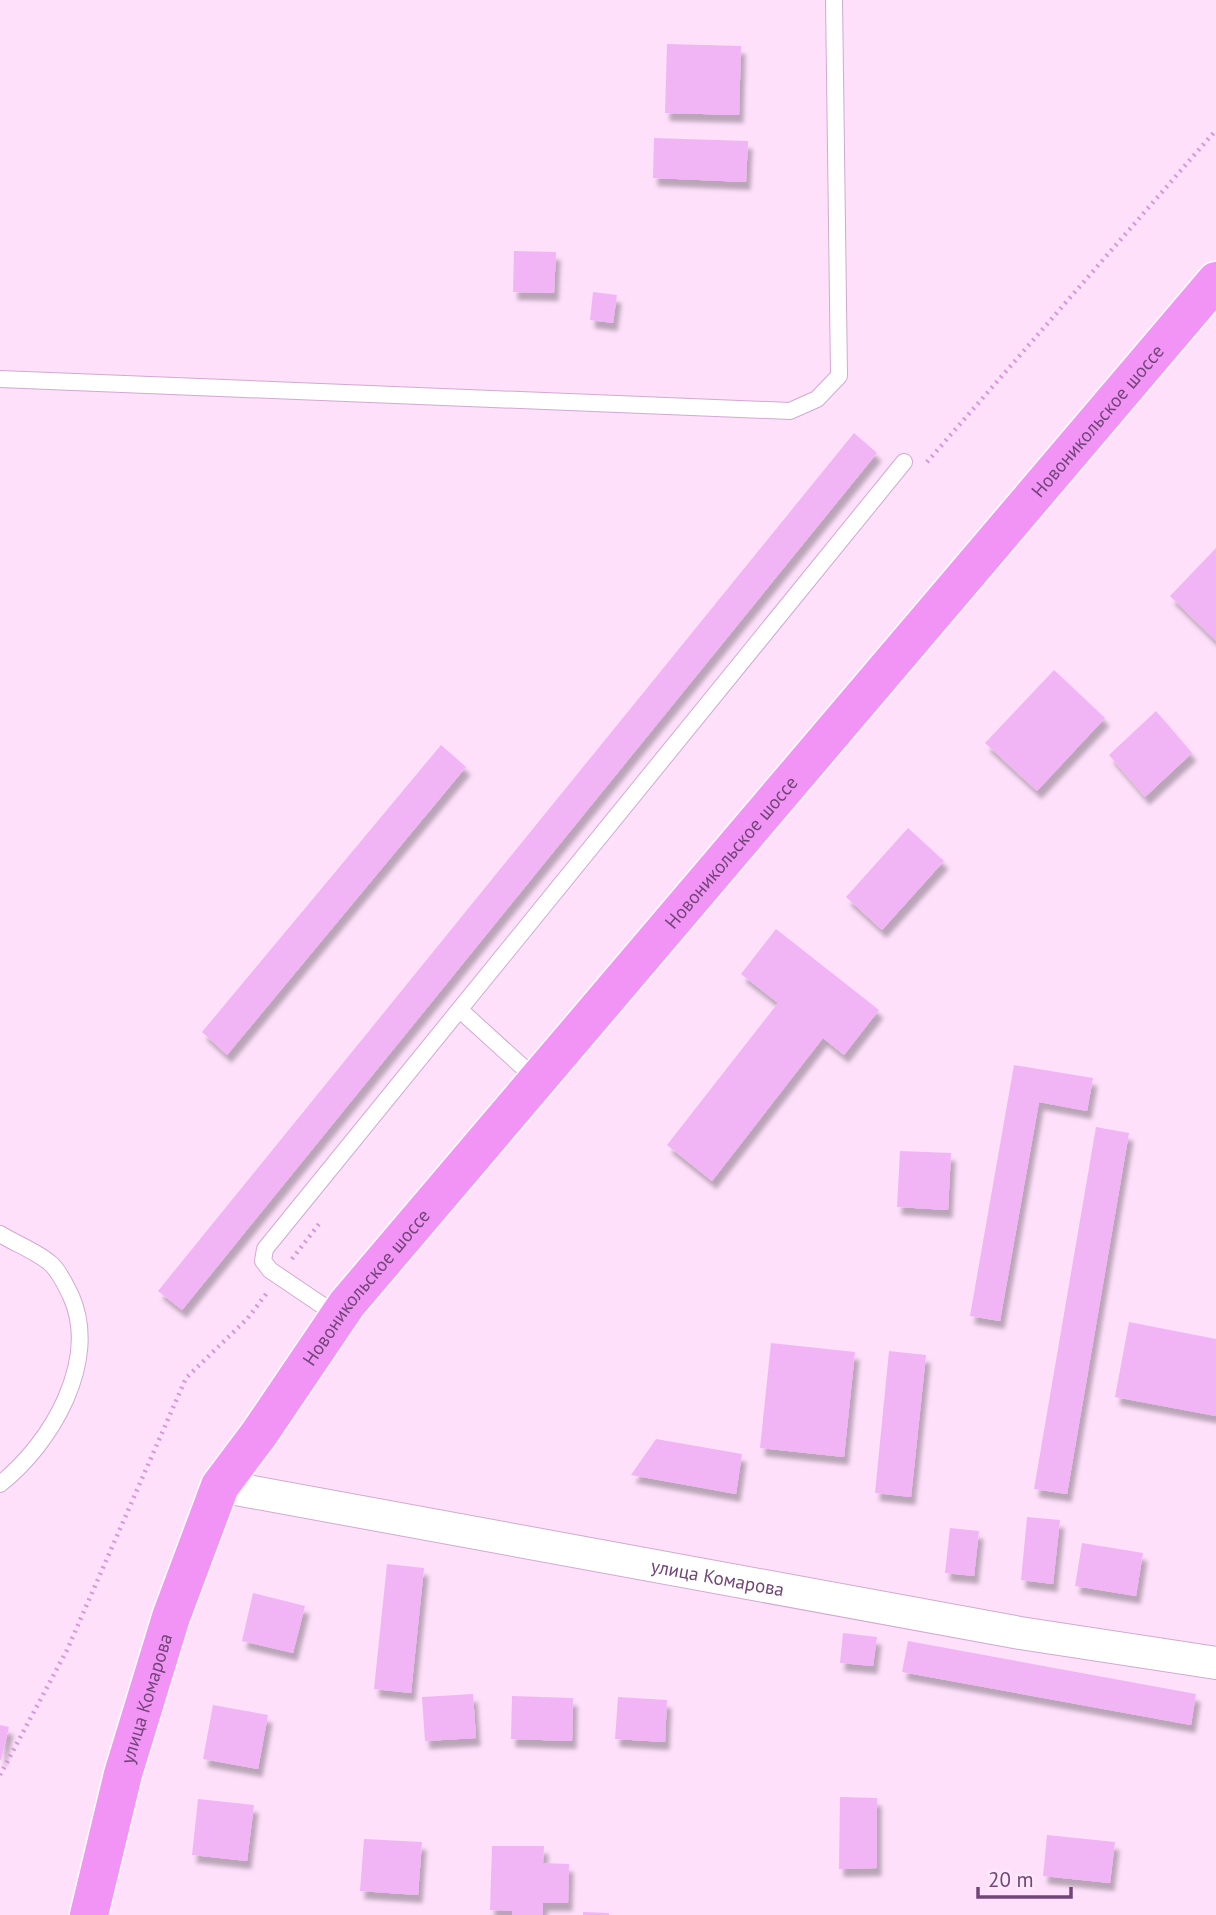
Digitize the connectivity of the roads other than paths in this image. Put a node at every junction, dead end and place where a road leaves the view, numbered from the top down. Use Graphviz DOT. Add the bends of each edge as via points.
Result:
graph roads {
  1 [pos="834,0"];
  2 [pos="1216,281"];
  3 [pos="0,379"];
  4 [pos="904,462"];
  5 [pos="460,1010"];
  6 [pos="537,1080"];
  7 [pos="0,1234"];
  8 [pos="338,1315"];
  9 [pos="258,1434"];
  10 [pos="0,1484"];
  11 [pos="220,1486"];
  12 [pos="1216,1663"];
  13 [pos="89,1915"];
  1 -- 3 [label="lane" via="839,376 817,399 790,411"];
  2 -- 6 [label="highway, Новоникольское шоссе"];
  4 -- 5 [label="lane"];
  5 -- 6 [label="lane"];
  5 -- 8 [label="lane" via="265,1250 263,1261 279,1276"];
  6 -- 8 [label="highway, Новоникольское шоссе"];
  7 -- 10 [label="lane" via="51,1264 65,1283 79,1329 78,1363 62,1410"];
  8 -- 9 [label="highway, Новоникольское шоссе"];
  9 -- 11 [label="highway, улица Комарова"];
  11 -- 12 [label="street, улица Комарова" via="1020,1633"];
  11 -- 13 [label="highway, улица Комарова" via="171,1617"];
}
